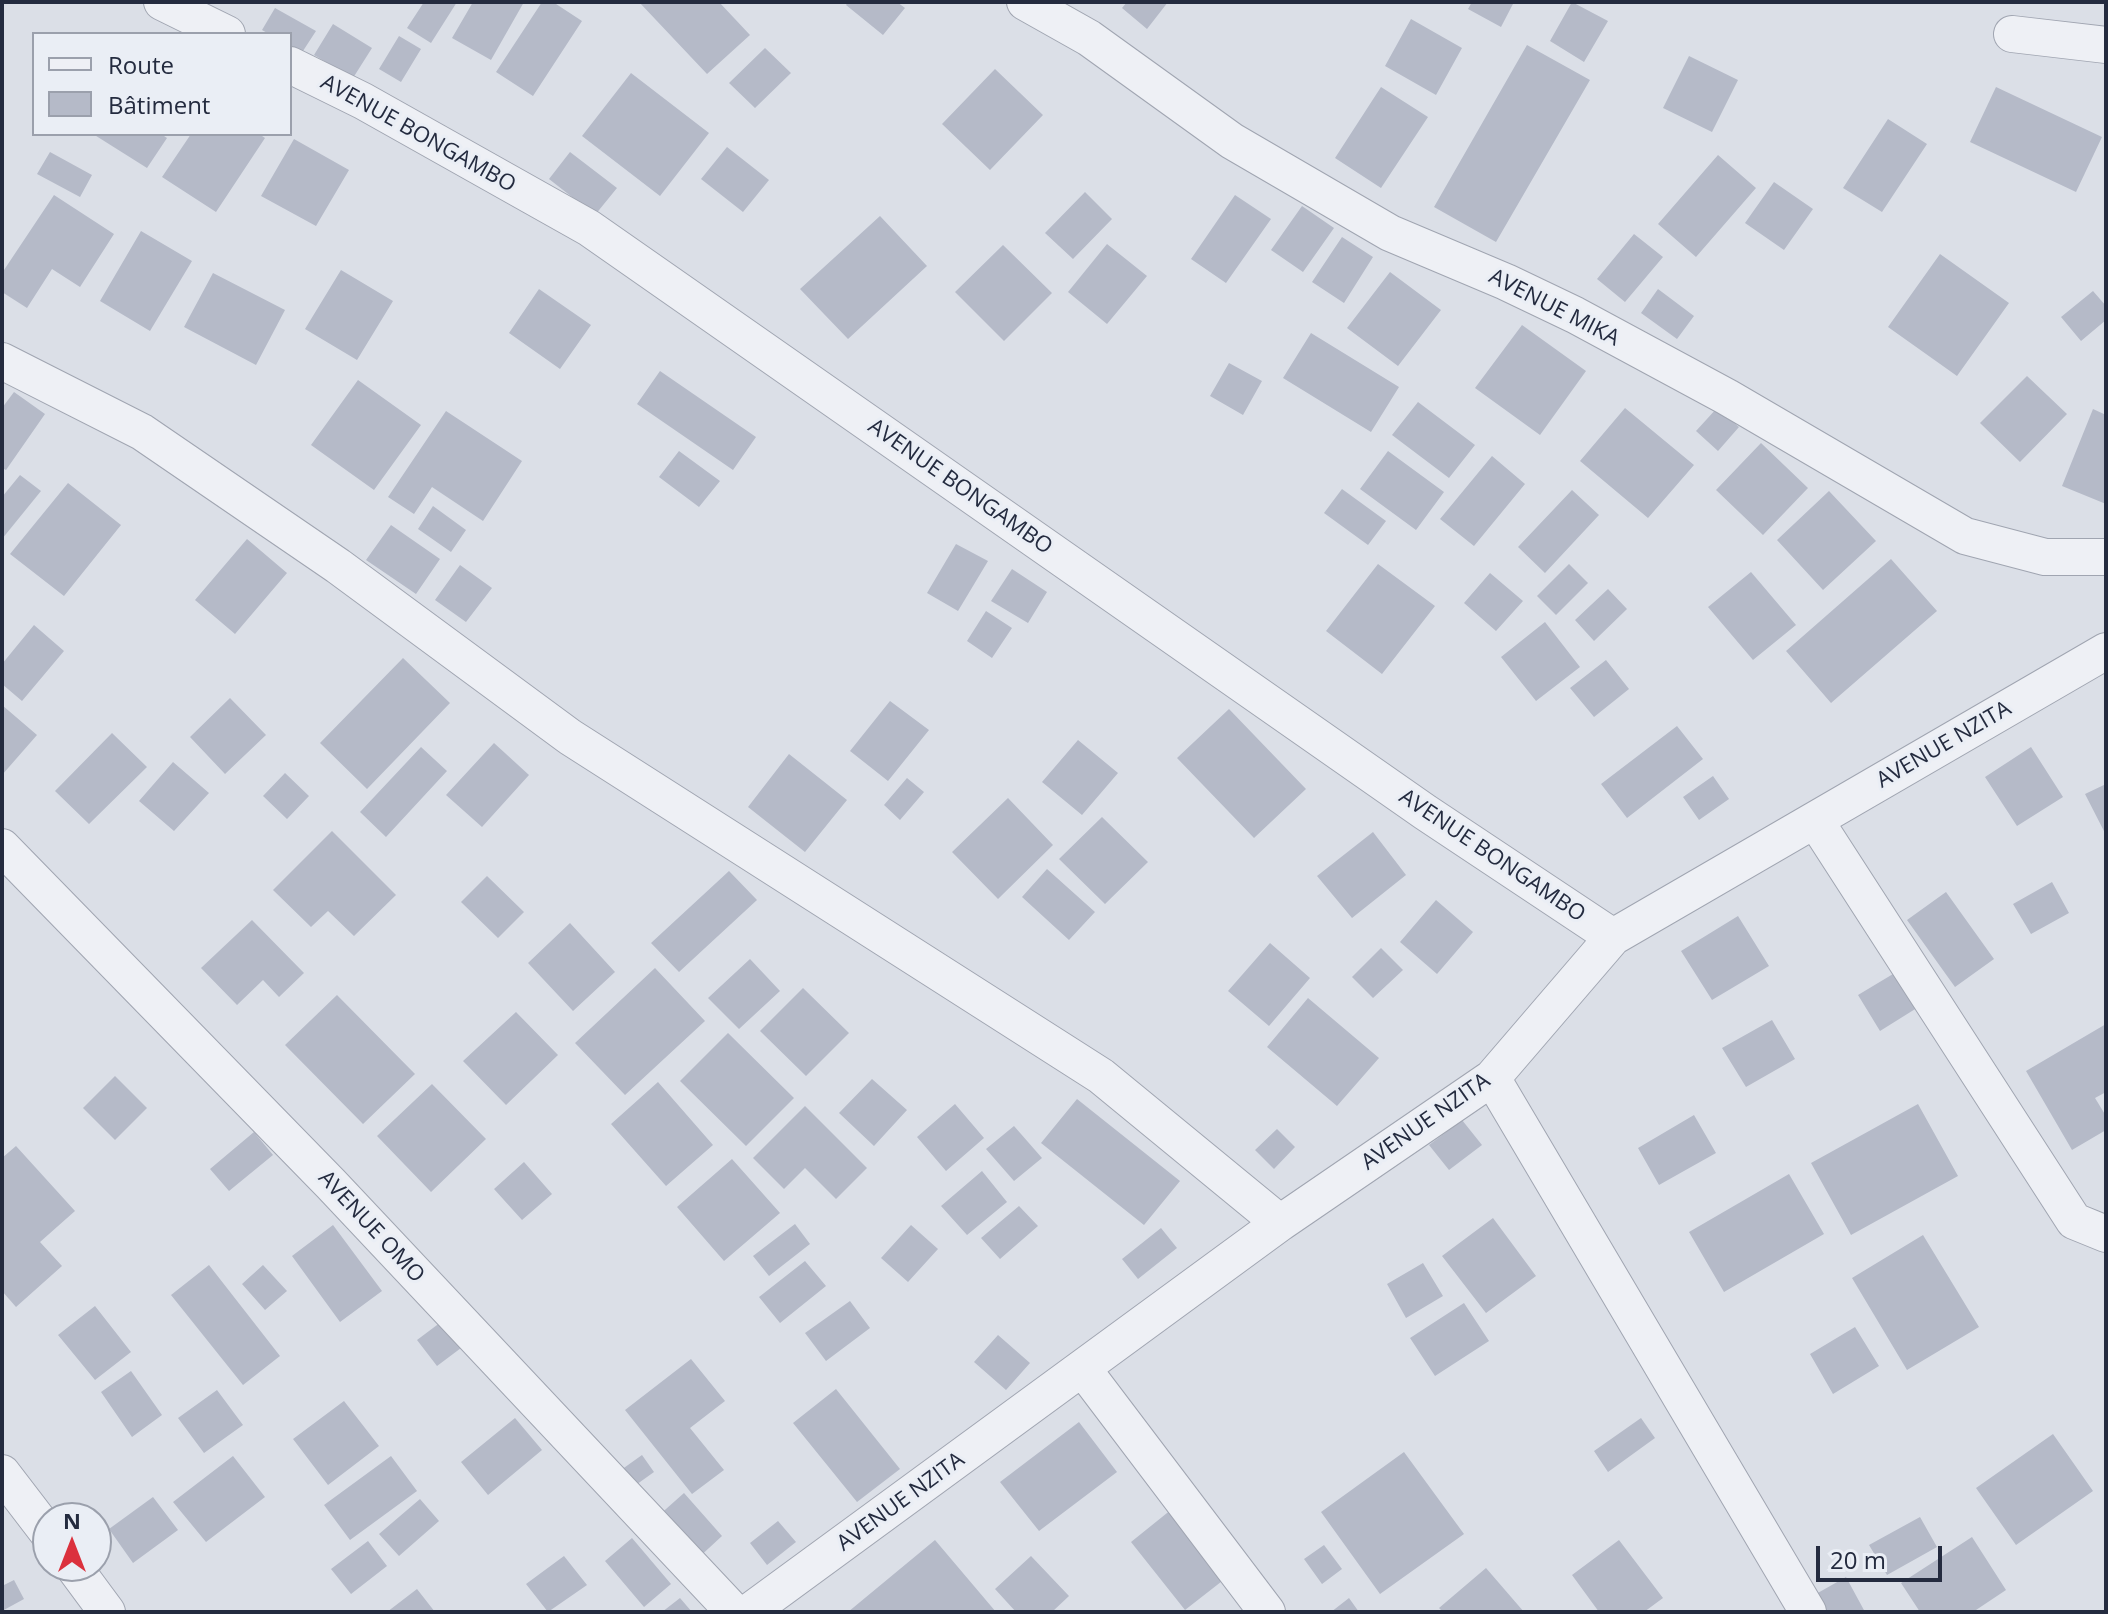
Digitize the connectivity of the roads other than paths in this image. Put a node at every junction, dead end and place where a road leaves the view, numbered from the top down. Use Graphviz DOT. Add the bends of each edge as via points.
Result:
graph roads {
  1 [pos="162,2"];
  2 [pos="1025,2"];
  3 [pos="223,32"];
  4 [pos="2012,34"];
  5 [pos="2106,45"];
  6 [pos="292,66"];
  7 [pos="2,361"];
  8 [pos="2106,557"];
  9 [pos="2106,651"];
  10 [pos="1815,820"];
  11 [pos="2,847"];
  12 [pos="1613,937"];
  13 [pos="1492,1078"];
  14 [pos="1280,1223"];
  15 [pos="2106,1234"];
  16 [pos="1083,1369"];
  17 [pos="2,1473"];
  18 [pos="32,1512"];
  19 [pos="85,1582"];
  20 [pos="107,1612"];
  21 [pos="734,1612"];
  22 [pos="749,1612"];
  23 [pos="1267,1612"];
  24 [pos="1808,1612"];
  1 -- 3 [label="street"];
  2 -- 8 [label="street, AVENUE MIKA" via="1089,38 1232,141 1390,233 1575,315 1965,536 2045,557"];
  4 -- 5 [label="street"];
  6 -- 12 [label="street, AVENUE BONGAMBO" via="589,228 1425,812"];
  7 -- 14 [label="street" via="142,432 338,566 570,737 1101,1076"];
  9 -- 10 [label="street, AVENUE NZITA"];
  10 -- 12 [label="street, AVENUE NZITA"];
  10 -- 15 [label="street" via="2074,1221"];
  11 -- 21 [label="street, AVENUE OMO" via="342,1196"];
  12 -- 13 [label="street, AVENUE NZITA"];
  13 -- 14 [label="street, AVENUE NZITA"];
  13 -- 24 [label="street"];
  14 -- 16 [label="street, AVENUE NZITA"];
  16 -- 22 [label="street, AVENUE NZITA"];
  16 -- 23 [label="street"];
  17 -- 18 [label="street"];
  19 -- 20 [label="street"];
}
